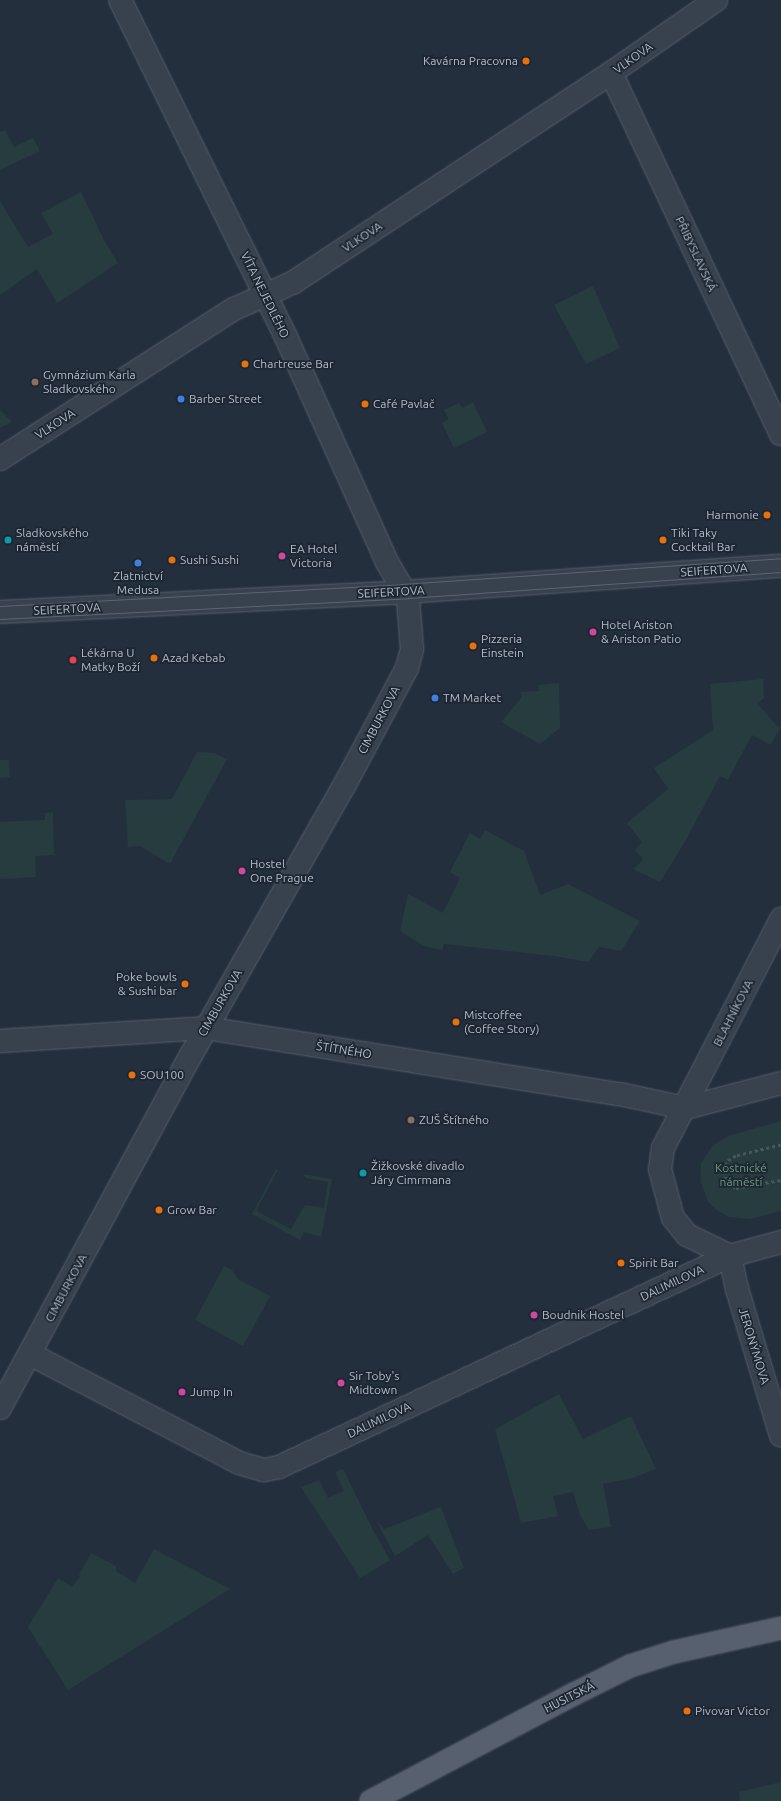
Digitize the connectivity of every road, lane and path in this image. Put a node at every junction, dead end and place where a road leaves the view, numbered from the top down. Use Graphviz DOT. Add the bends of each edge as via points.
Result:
graph roads {
  1 [pos="120,0"];
  2 [pos="716,0"];
  3 [pos="611,73"];
  4 [pos="265,294"];
  5 [pos="781,434"];
  6 [pos="0,459"];
  7 [pos="781,566"];
  8 [pos="405,592"];
  9 [pos="0,612"];
  10 [pos="781,919"];
  11 [pos="206,1028"];
  12 [pos="0,1042"];
  13 [pos="781,1083"];
  14 [pos="684,1108"];
  15 [pos="781,1145"];
  16 [pos="781,1180"];
  17 [pos="781,1242"];
  18 [pos="730,1256"];
  19 [pos="30,1354"];
  20 [pos="0,1408"];
  21 [pos="781,1436"];
  22 [pos="781,1628"];
  23 [pos="373,1800"];
  1 -- 4 [label="street, VÍTA NEJEDLÉHO"];
  2 -- 3 [label="street, VLKOVA"];
  3 -- 4 [label="street, VLKOVA" via="294,282"];
  3 -- 5 [label="street, PŘIBYSLAVSKÁ"];
  4 -- 6 [label="street, VLKOVA" via="234,309"];
  4 -- 8 [label="street, VÍTA NEJEDLÉHO" via="387,562"];
  7 -- 8 [label="street, SEIFERTOVA"];
  8 -- 9 [label="street, SEIFERTOVA"];
  8 -- 11 [label="street, CIMBURKOVA" via="408,598 411,632 407,668 344,786"];
  10 -- 14 [label="street, BLAHNÍKOVA"];
  11 -- 12 [label="street, ŠTÍTNÉHO"];
  11 -- 14 [label="street, ŠTÍTNÉHO" via="620,1094"];
  11 -- 19 [label="street, CIMBURKOVA"];
  13 -- 14 [label="street"];
  14 -- 18 [label="street" via="663,1148 660,1169 666,1196 673,1218 687,1235"];
  15 -- 16 [label="path" via="736,1156 726,1162 724,1171 728,1183 736,1188"];
  17 -- 18 [label="street"];
  18 -- 19 [label="street, DALIMILOVA" via="279,1467 264,1470 239,1463"];
  18 -- 21 [label="street, JERONÝMOVA" via="737,1289"];
  19 -- 20 [label="street, CIMBURKOVA"];
  22 -- 23 [label="main road, HUSITSKÁ" via="674,1652 630,1666"];
}
